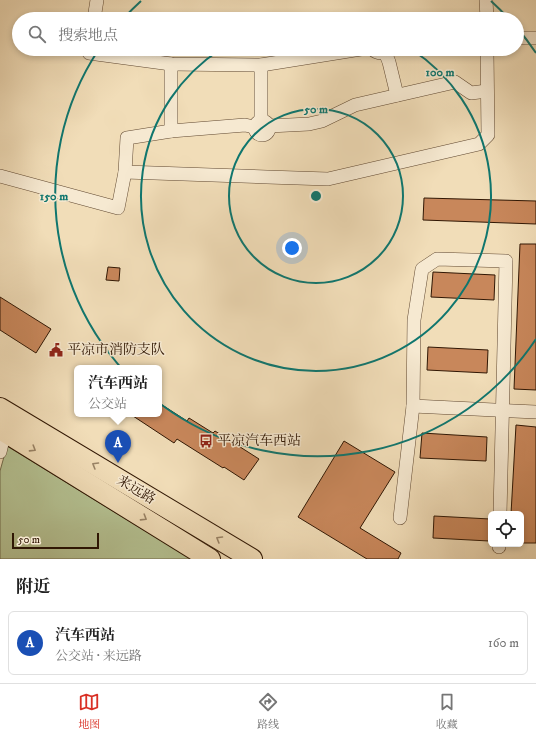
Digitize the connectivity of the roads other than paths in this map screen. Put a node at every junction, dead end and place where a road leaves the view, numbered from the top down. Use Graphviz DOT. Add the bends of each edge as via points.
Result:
graph roads {
  1 [pos="96,0"];
  2 [pos="486,0"];
  3 [pos="95,12"];
  4 [pos="487,12"];
  5 [pos="524,38"];
  6 [pos="536,38"];
  7 [pos="111,56"];
  8 [pos="317,56"];
  9 [pos="386,56"];
  10 [pos="487,56"];
  11 [pos="171,64"];
  12 [pos="261,65"];
  13 [pos="488,91"];
  14 [pos="397,95"];
  15 [pos="261,125"];
  16 [pos="171,131"];
  17 [pos="125,172"];
  18 [pos="0,176"];
  19 [pos="414,406"];
  20 [pos="502,410"];
  21 [pos="536,412"];
  22 [pos="4,421"];
  23 [pos="0,452"];
  24 [pos="500,511"];
  25 [pos="400,518"];
  26 [pos="210,559"];
  27 [pos="252,559"];
  1 -- 3 [label="street"];
  2 -- 4 [label="street"];
  5 -- 6 [label="street"];
  7 -- 11 [label="street"];
  8 -- 12 [label="street"];
  9 -- 14 [label="street"];
  10 -- 13 [label="street"];
  11 -- 12 [label="street"];
  11 -- 16 [label="street"];
  12 -- 15 [label="street"];
  13 -- 14 [label="street" via="471,93 455,82"];
  13 -- 17 [label="street" via="488,135 479,144 328,179"];
  14 -- 15 [label="street" via="355,105 322,121 309,124"];
  15 -- 16 [label="street"];
  16 -- 17 [label="street" via="127,138"];
  17 -- 18 [label="street" via="118,208"];
  19 -- 20 [label="street"];
  19 -- 20 [label="street" via="414,320 422,269 437,260 506,262"];
  19 -- 25 [label="street"];
  20 -- 21 [label="street"];
  20 -- 24 [label="street"];
  22 -- 23 [label="street"];
  22 -- 26 [label="main road, 来远路, one-way"];
  27 -- 22 [label="main road, 来远路, one-way"];
}
